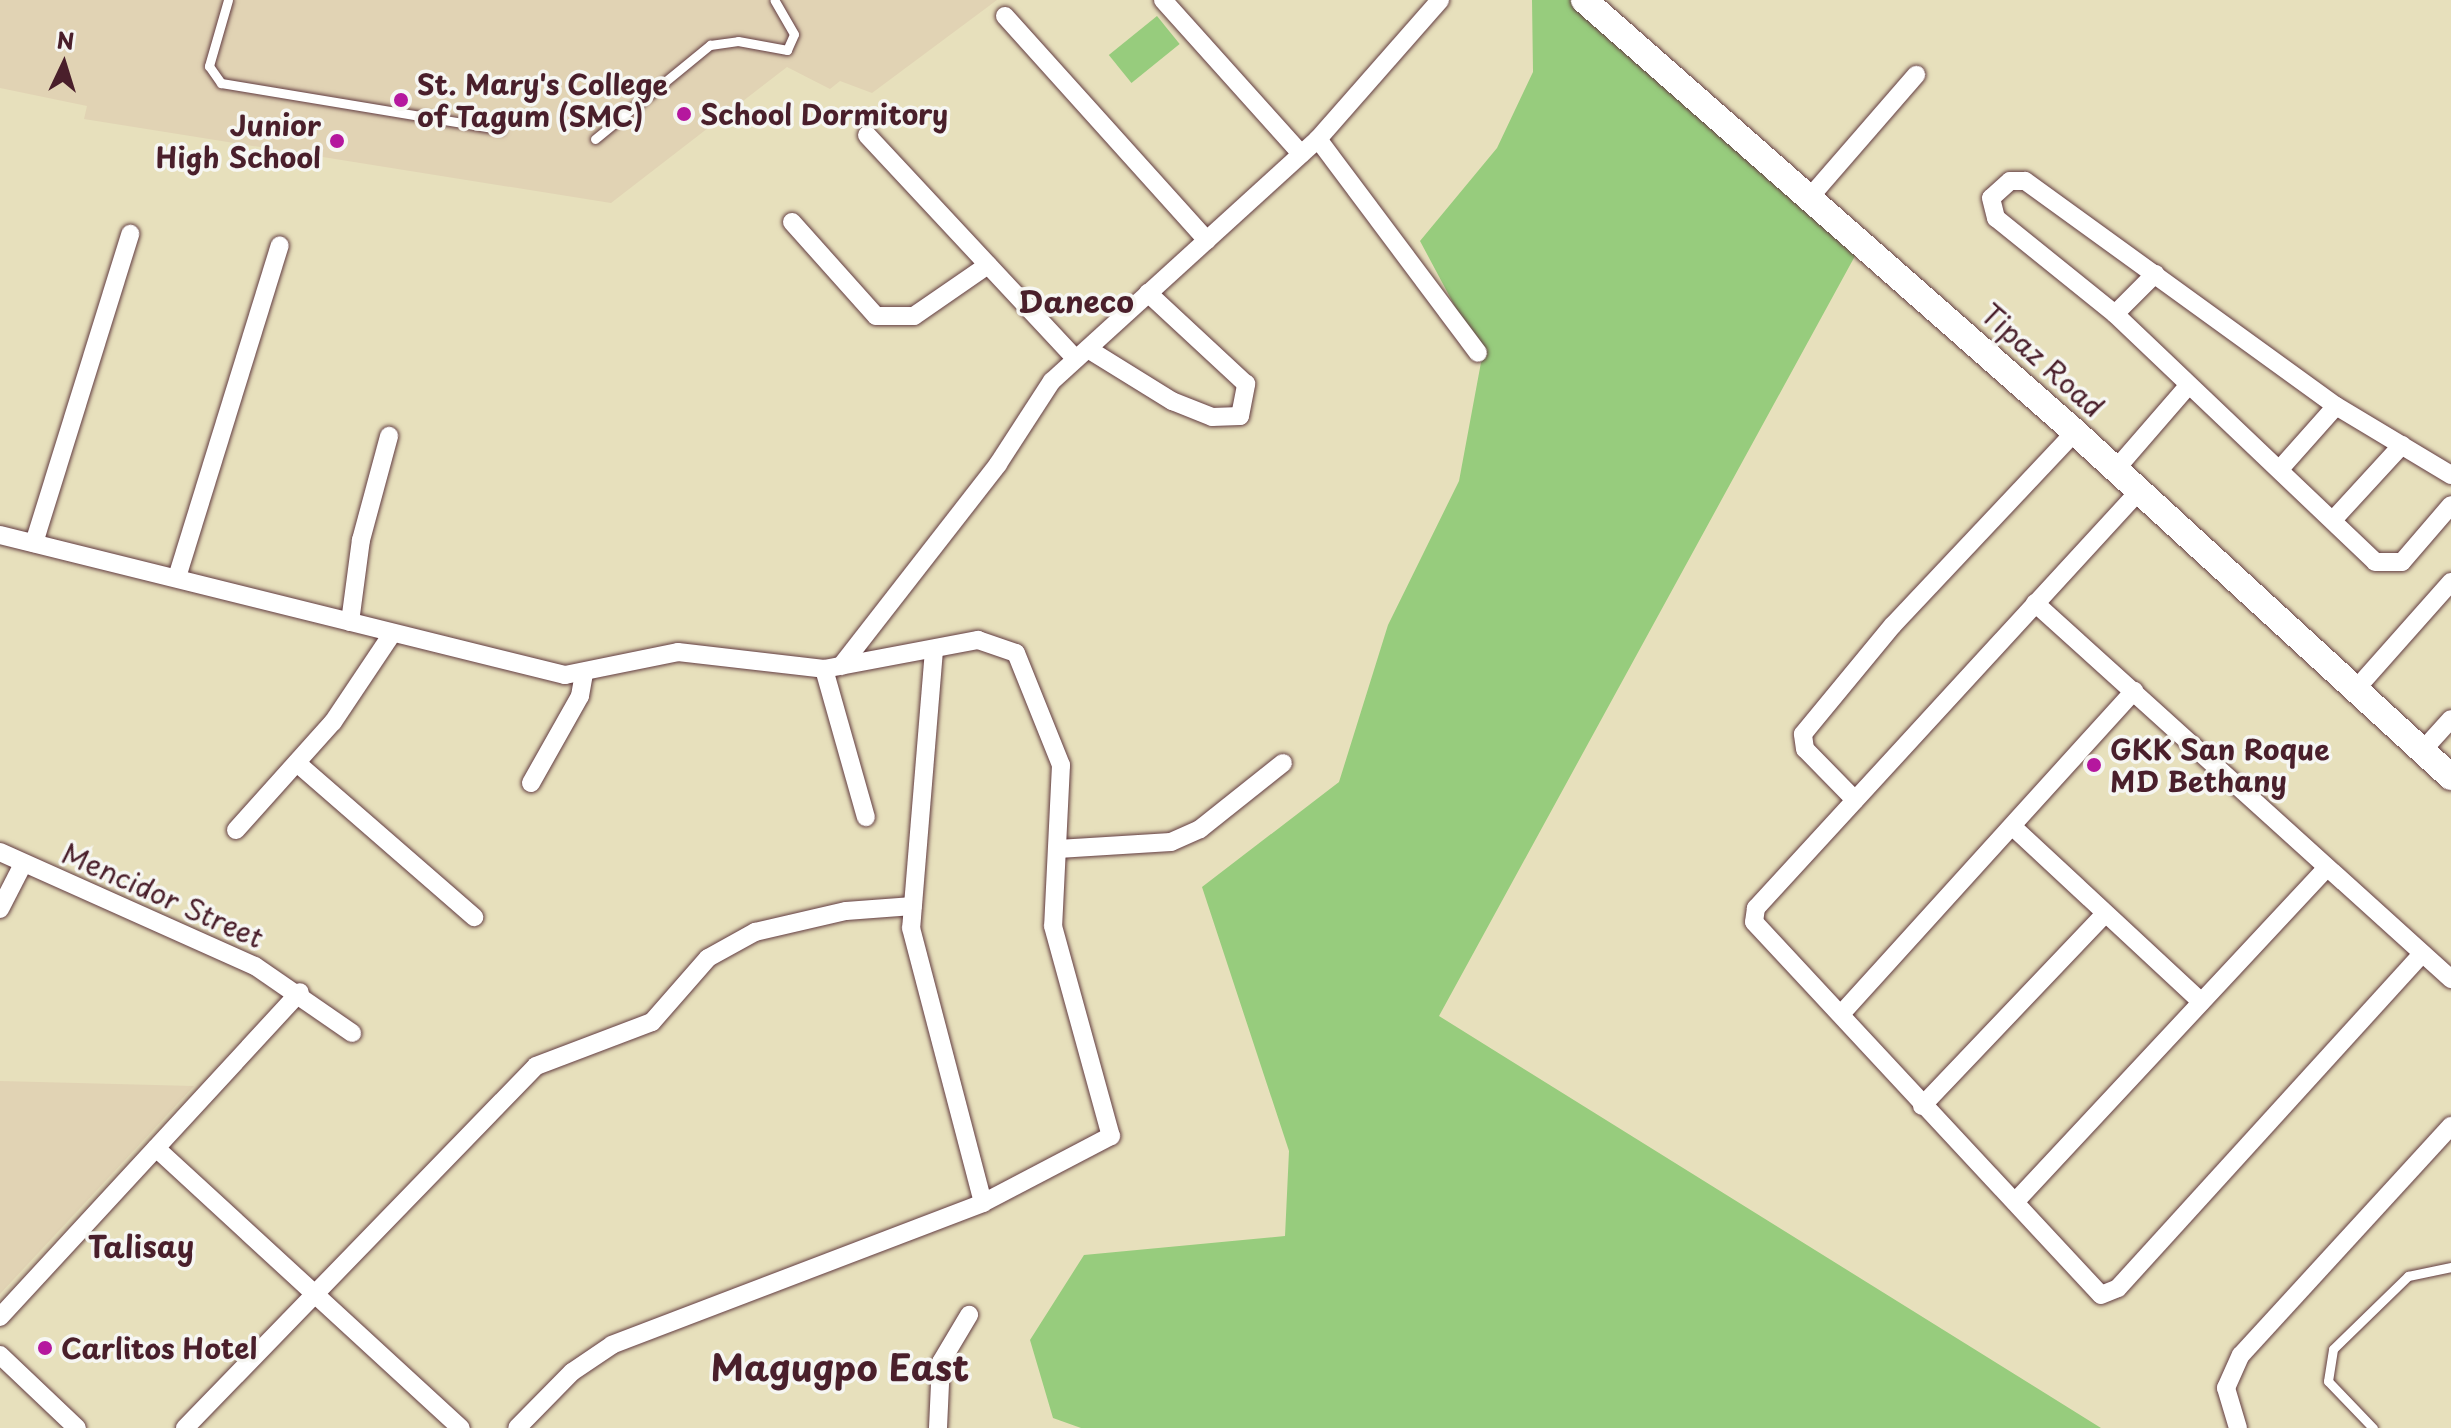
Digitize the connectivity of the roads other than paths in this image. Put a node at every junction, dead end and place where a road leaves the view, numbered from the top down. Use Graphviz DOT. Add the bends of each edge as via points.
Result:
graph roads {
  1 [pos="228,0"];
  2 [pos="774,0"];
  3 [pos="1163,0"];
  4 [pos="1440,0"];
  5 [pos="1584,0"];
  6 [pos="1005,16"];
  7 [pos="1916,75"];
  8 [pos="500,129"];
  9 [pos="867,135"];
  10 [pos="595,139"];
  11 [pos="1318,139"];
  12 [pos="1301,154"];
  13 [pos="1810,197"];
  14 [pos="792,222"];
  15 [pos="130,234"];
  16 [pos="1207,240"];
  17 [pos="280,245"];
  18 [pos="988,265"];
  19 [pos="2155,274"];
  20 [pos="1148,293"];
  21 [pos="2115,314"];
  22 [pos="1478,353"];
  23 [pos="1082,354"];
  24 [pos="2188,386"];
  25 [pos="2336,406"];
  26 [pos="2075,432"];
  27 [pos="389,436"];
  28 [pos="2402,445"];
  29 [pos="2116,469"];
  30 [pos="2280,469"];
  31 [pos="2451,475"];
  32 [pos="2140,490"];
  33 [pos="2451,505"];
  34 [pos="2333,520"];
  35 [pos="0,535"];
  36 [pos="34,543"];
  37 [pos="178,574"];
  38 [pos="2451,582"];
  39 [pos="2035,603"];
  40 [pos="350,622"];
  41 [pos="392,634"];
  42 [pos="934,650"];
  43 [pos="832,668"];
  44 [pos="584,674"];
  45 [pos="2356,689"];
  46 [pos="2134,691"];
  47 [pos="2451,719"];
  48 [pos="2422,751"];
  49 [pos="297,763"];
  50 [pos="1283,763"];
  51 [pos="2451,777"];
  52 [pos="531,783"];
  53 [pos="1855,800"];
  54 [pos="866,817"];
  55 [pos="2013,827"];
  56 [pos="236,830"];
  57 [pos="1058,849"];
  58 [pos="0,852"];
  59 [pos="23,864"];
  60 [pos="2327,868"];
  61 [pos="913,906"];
  62 [pos="0,909"];
  63 [pos="2104,915"];
  64 [pos="474,917"];
  65 [pos="2422,954"];
  66 [pos="2451,979"];
  67 [pos="300,992"];
  68 [pos="2201,1002"];
  69 [pos="1842,1013"];
  70 [pos="352,1033"];
  71 [pos="1922,1106"];
  72 [pos="2451,1126"];
  73 [pos="156,1148"];
  74 [pos="2015,1202"];
  75 [pos="983,1203"];
  76 [pos="2451,1267"];
  77 [pos="314,1292"];
  78 [pos="969,1315"];
  79 [pos="0,1317"];
  80 [pos="0,1355"];
  81 [pos="77,1428"];
  82 [pos="185,1428"];
  83 [pos="461,1428"];
  84 [pos="517,1428"];
  85 [pos="938,1428"];
  86 [pos="2238,1428"];
  87 [pos="2373,1428"];
  1 -- 8 [label="lane" via="209,66 221,83"];
  2 -- 10 [label="lane" via="794,34 787,50 738,41 710,45"];
  3 -- 12 [label="street"];
  4 -- 11 [label="street"];
  5 -- 13 [label="street, Tipaz Road"];
  6 -- 16 [label="street"];
  7 -- 13 [label="street"];
  9 -- 18 [label="street"];
  11 -- 12 [label="street"];
  11 -- 22 [label="street"];
  12 -- 16 [label="street"];
  13 -- 26 [label="street, Tipaz Road"];
  14 -- 18 [label="street" via="876,316 914,316"];
  15 -- 36 [label="street"];
  16 -- 20 [label="street"];
  17 -- 37 [label="street"];
  18 -- 23 [label="street"];
  19 -- 21 [label="street"];
  19 -- 21 [label="street" via="2025,181 2010,181 1991,198 1996,218"];
  19 -- 25 [label="street"];
  20 -- 23 [label="street"];
  20 -- 23 [label="street" via="1246,384 1240,416 1212,417"];
  21 -- 24 [label="street"];
  23 -- 43 [label="street" via="1034,403 998,464"];
  24 -- 29 [label="street"];
  24 -- 30 [label="street"];
  25 -- 28 [label="street"];
  25 -- 30 [label="street"];
  26 -- 29 [label="street, Tipaz Road"];
  26 -- 53 [label="street" via="1893,625 1803,734 1805,749"];
  27 -- 40 [label="street" via="361,540"];
  28 -- 31 [label="street"];
  28 -- 34 [label="street"];
  29 -- 32 [label="street, Tipaz Road"];
  30 -- 34 [label="street"];
  32 -- 39 [label="street"];
  32 -- 45 [label="street, Tipaz Road"];
  33 -- 34 [label="street" via="2393,566 2375,562"];
  35 -- 36 [label="street"];
  36 -- 37 [label="street"];
  37 -- 40 [label="street"];
  38 -- 45 [label="street"];
  39 -- 46 [label="street"];
  39 -- 53 [label="street"];
  40 -- 41 [label="street"];
  41 -- 44 [label="street" via="519,668"];
  41 -- 49 [label="street"];
  42 -- 43 [label="street"];
  42 -- 57 [label="street" via="995,641 1016,653 1061,765"];
  42 -- 61 [label="street"];
  43 -- 44 [label="street" via="678,652"];
  43 -- 54 [label="street"];
  44 -- 52 [label="street" via="580,696"];
  45 -- 48 [label="street, Tipaz Road"];
  46 -- 55 [label="street"];
  46 -- 60 [label="street"];
  47 -- 48 [label="street"];
  48 -- 51 [label="street, Tipaz Road"];
  49 -- 56 [label="street"];
  49 -- 64 [label="street"];
  50 -- 57 [label="street" via="1200,829 1171,842"];
  53 -- 69 [label="street" via="1753,914 1759,930"];
  55 -- 63 [label="street"];
  55 -- 69 [label="street"];
  57 -- 75 [label="street" via="1053,926 1111,1136"];
  58 -- 59 [label="street, Mencidor Street"];
  59 -- 62 [label="street"];
  59 -- 67 [label="street, Mencidor Street"];
  60 -- 65 [label="street"];
  60 -- 68 [label="street"];
  61 -- 75 [label="street" via="914,953"];
  61 -- 77 [label="street" via="846,911 755,932 708,958 652,1022 536,1066"];
  63 -- 68 [label="street"];
  63 -- 71 [label="street"];
  65 -- 66 [label="street"];
  65 -- 74 [label="street" via="2110,1294 2092,1290"];
  67 -- 70 [label="street, Mencidor Street"];
  67 -- 73 [label="street"];
  68 -- 74 [label="street"];
  69 -- 71 [label="street"];
  71 -- 74 [label="street"];
  72 -- 86 [label="street" via="2241,1355 2226,1388"];
  73 -- 77 [label="street"];
  73 -- 79 [label="street"];
  75 -- 84 [label="street" via="612,1345 572,1372"];
  76 -- 87 [label="lane" via="2408,1276 2333,1349 2328,1381"];
  77 -- 82 [label="street"];
  77 -- 83 [label="street"];
  78 -- 85 [label="street" via="941,1362"];
  80 -- 81 [label="street"];
}
